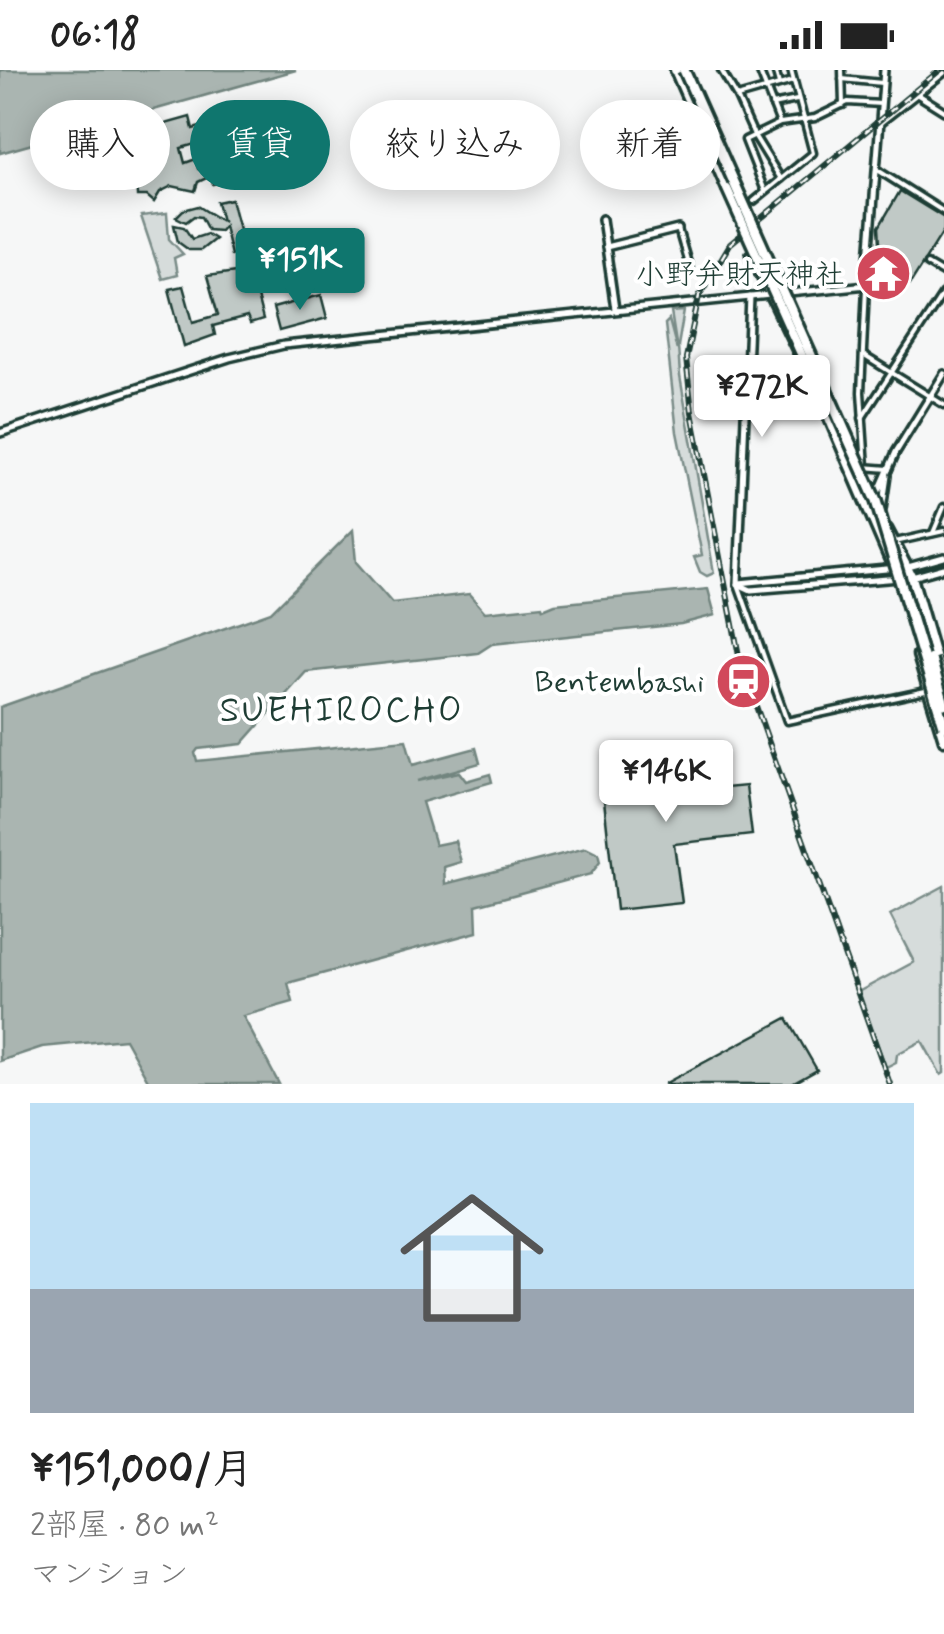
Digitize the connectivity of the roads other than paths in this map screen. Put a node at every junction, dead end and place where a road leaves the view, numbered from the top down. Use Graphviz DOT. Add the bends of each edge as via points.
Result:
graph roads {
  1 [pos="674,70"];
  2 [pos="687,70"];
  3 [pos="721,70"];
  4 [pos="759,70"];
  5 [pos="776,70"];
  6 [pos="791,70"];
  7 [pos="842,70"];
  8 [pos="884,70"];
  9 [pos="944,73"];
  10 [pos="842,79"];
  11 [pos="793,81"];
  12 [pos="883,83"];
  13 [pos="779,84"];
  14 [pos="765,88"];
  15 [pos="918,94"];
  16 [pos="737,97"];
  17 [pos="798,100"];
  18 [pos="842,104"];
  19 [pos="881,104"];
  20 [pos="772,105"];
  21 [pos="944,111"];
  22 [pos="803,121"];
  23 [pos="780,123"];
  24 [pos="879,124"];
  25 [pos="754,135"];
  26 [pos="876,169"];
  27 [pos="781,179"];
  28 [pos="766,191"];
  29 [pos="754,202"];
  30 [pos="944,212"];
  31 [pos="602,219"];
  32 [pos="678,229"];
  33 [pos="606,247"];
  34 [pos="750,254"];
  35 [pos="927,264"];
  36 [pos="690,270"];
  37 [pos="944,274"];
  38 [pos="867,285"];
  39 [pos="944,292"];
  40 [pos="767,294"];
  41 [pos="750,296"];
  42 [pos="615,308"];
  43 [pos="862,355"];
  44 [pos="893,374"];
  45 [pos="944,374"];
  46 [pos="811,376"];
  47 [pos="930,397"];
  48 [pos="944,405"];
  49 [pos="862,418"];
  50 [pos="0,433"];
  51 [pos="866,467"];
  52 [pos="889,468"];
  53 [pos="852,470"];
  54 [pos="872,500"];
  55 [pos="944,507"];
  56 [pos="870,512"];
  57 [pos="942,515"];
  58 [pos="884,523"];
  59 [pos="944,530"];
  60 [pos="933,533"];
  61 [pos="894,542"];
  62 [pos="944,557"];
  63 [pos="907,567"];
  64 [pos="944,568"];
  65 [pos="895,572"];
  66 [pos="912,577"];
  67 [pos="738,584"];
  68 [pos="944,687"];
  69 [pos="928,690"];
  70 [pos="944,704"];
  71 [pos="944,726"];
  72 [pos="944,740"];
  1 -- 46 [label="main road, bridge"];
  2 -- 70 [label="highway, bridge" via="876,487"];
  2 -- 71 [label="highway, bridge" via="876,502"];
  3 -- 16 [label="street"];
  4 -- 14 [label="street"];
  5 -- 13 [label="street"];
  6 -- 11 [label="street"];
  7 -- 10 [label="street"];
  8 -- 12 [label="street"];
  9 -- 15 [label="street"];
  10 -- 12 [label="street"];
  10 -- 18 [label="street"];
  11 -- 13 [label="street"];
  11 -- 17 [label="street"];
  12 -- 19 [label="street"];
  13 -- 14 [label="street"];
  14 -- 16 [label="street"];
  14 -- 20 [label="street"];
  15 -- 21 [label="street"];
  15 -- 24 [label="street"];
  16 -- 25 [label="street"];
  17 -- 20 [label="street"];
  17 -- 22 [label="street"];
  18 -- 19 [label="street"];
  18 -- 22 [label="street"];
  19 -- 24 [label="street"];
  20 -- 23 [label="street"];
  22 -- 23 [label="street"];
  22 -- 27 [label="street" via="813,153"];
  23 -- 25 [label="street"];
  24 -- 26 [label="street"];
  25 -- 27 [label="street"];
  25 -- 28 [label="street" via="745,140"];
  26 -- 30 [label="street"];
  26 -- 38 [label="street"];
  27 -- 28 [label="street"];
  28 -- 29 [label="street"];
  31 -- 33 [label="street"];
  32 -- 33 [label="street"];
  32 -- 36 [label="street"];
  33 -- 42 [label="street"];
  34 -- 40 [label="street"];
  35 -- 37 [label="street"];
  38 -- 40 [label="street"];
  38 -- 43 [label="street"];
  39 -- 44 [label="street"];
  40 -- 41 [label="street"];
  40 -- 46 [label="street"];
  41 -- 42 [label="street"];
  41 -- 67 [label="street"];
  42 -- 50 [label="street" via="265,349"];
  43 -- 44 [label="street"];
  43 -- 49 [label="street"];
  44 -- 47 [label="street"];
  44 -- 49 [label="street"];
  45 -- 47 [label="street"];
  46 -- 53 [label="main road"];
  47 -- 48 [label="street"];
  47 -- 52 [label="street"];
  49 -- 51 [label="street"];
  51 -- 52 [label="street"];
  51 -- 53 [label="street"];
  52 -- 54 [label="street"];
  52 -- 58 [label="street"];
  53 -- 54 [label="main road"];
  53 -- 56 [label="main road"];
  54 -- 56 [label="street"];
  54 -- 58 [label="main road"];
  55 -- 57 [label="street"];
  56 -- 65 [label="main road"];
  57 -- 60 [label="street"];
  58 -- 61 [label="main road"];
  59 -- 60 [label="street"];
  60 -- 61 [label="street"];
  61 -- 63 [label="main road"];
  62 -- 63 [label="street"];
  63 -- 65 [label="street"];
  63 -- 66 [label="main road"];
  64 -- 66 [label="street"];
  65 -- 66 [label="street"];
  65 -- 67 [label="street"];
  65 -- 69 [label="main road"];
  66 -- 68 [label="main road"];
  67 -- 69 [label="street" via="787,720"];
  68 -- 69 [label="street"];
  69 -- 72 [label="main road"];
}
